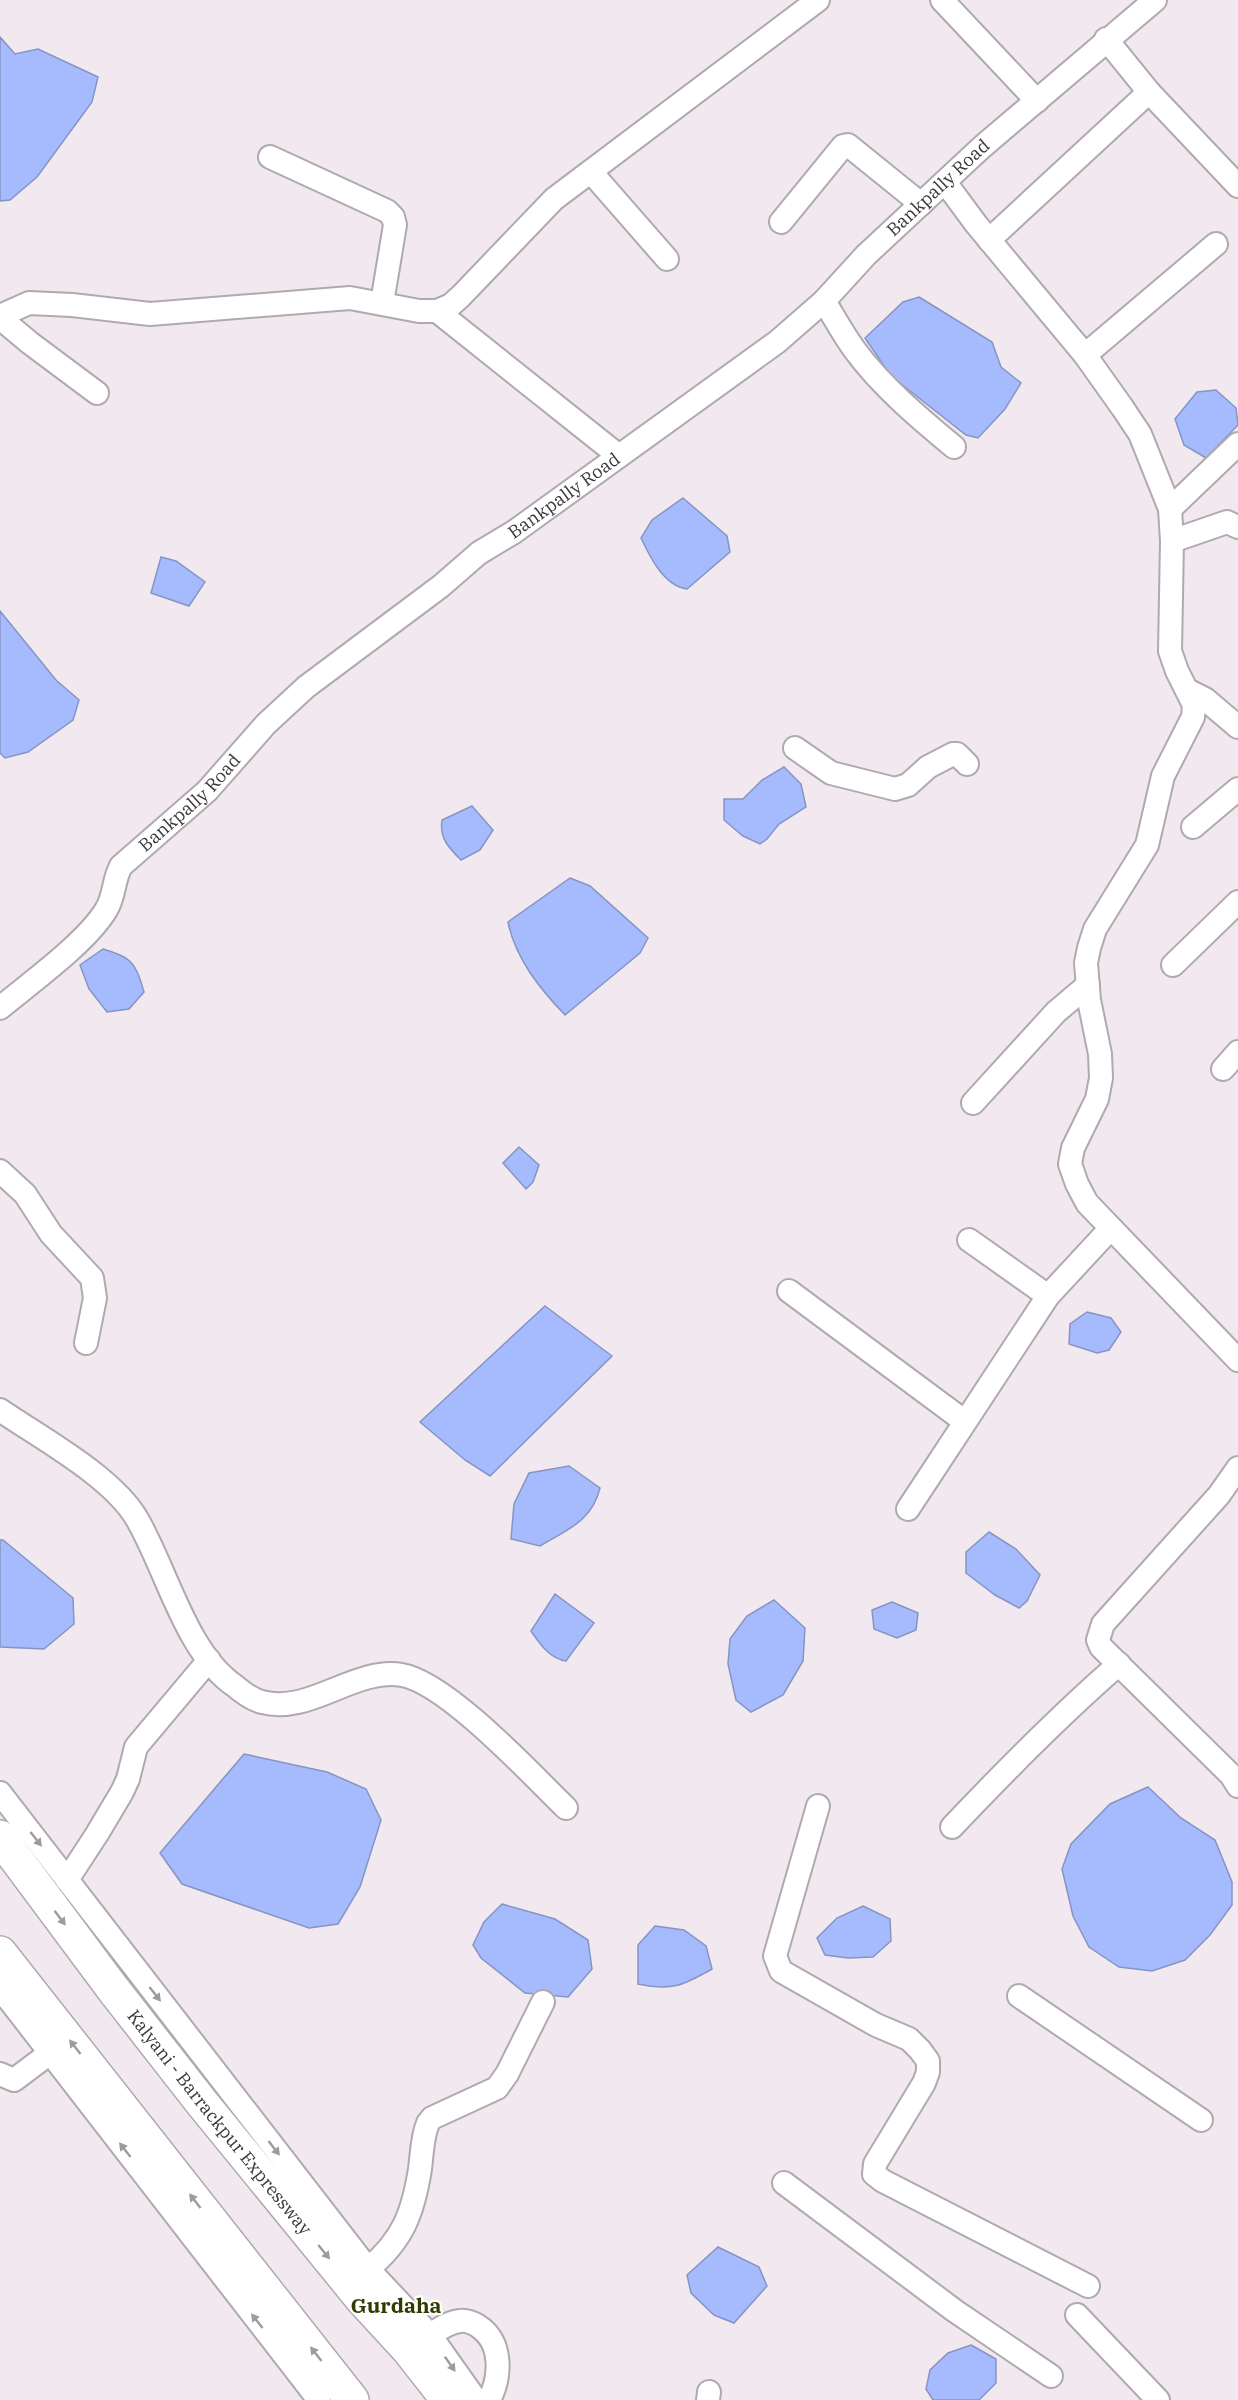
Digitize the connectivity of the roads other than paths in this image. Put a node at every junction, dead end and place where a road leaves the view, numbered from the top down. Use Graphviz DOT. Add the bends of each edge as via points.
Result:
graph roads {
  1 [pos="818,0"];
  2 [pos="942,0"];
  3 [pos="1155,0"];
  4 [pos="1106,39"];
  5 [pos="1149,93"];
  6 [pos="1036,101"];
  7 [pos="270,157"];
  8 [pos="591,172"];
  9 [pos="945,182"];
  10 [pos="1238,186"];
  11 [pos="921,204"];
  12 [pos="781,222"];
  13 [pos="989,240"];
  14 [pos="1216,244"];
  15 [pos="667,259"];
  16 [pos="824,301"];
  17 [pos="382,303"];
  18 [pos="437,310"];
  19 [pos="0,317"];
  20 [pos="1084,355"];
  21 [pos="97,393"];
  22 [pos="1238,444"];
  23 [pos="954,447"];
  24 [pos="619,456"];
  25 [pos="1170,509"];
  26 [pos="1238,527"];
  27 [pos="1172,541"];
  28 [pos="1189,691"];
  29 [pos="1238,727"];
  30 [pos="795,748"];
  31 [pos="968,764"];
  32 [pos="1238,789"];
  33 [pos="1193,827"];
  34 [pos="1238,902"];
  35 [pos="1173,965"];
  36 [pos="1088,985"];
  37 [pos="0,1008"];
  38 [pos="1238,1052"];
  39 [pos="1223,1069"];
  40 [pos="973,1103"];
  41 [pos="0,1171"];
  42 [pos="1111,1228"];
  43 [pos="969,1240"];
  44 [pos="789,1291"];
  45 [pos="1048,1296"];
  46 [pos="86,1343"];
  47 [pos="1238,1360"];
  48 [pos="0,1410"];
  49 [pos="964,1421"];
  50 [pos="1238,1468"];
  51 [pos="908,1509"];
  52 [pos="209,1660"];
  53 [pos="1119,1664"];
  54 [pos="1238,1786"];
  55 [pos="0,1793"];
  56 [pos="819,1806"];
  57 [pos="566,1808"];
  58 [pos="952,1827"];
  59 [pos="0,1837"];
  60 [pos="67,1880"];
  61 [pos="0,1953"];
  62 [pos="0,1988"];
  63 [pos="1019,1996"];
  64 [pos="543,2002"];
  65 [pos="50,2053"];
  66 [pos="0,2073"];
  67 [pos="1201,2120"];
  68 [pos="784,2183"];
  69 [pos="368,2269"];
  70 [pos="1088,2286"];
  71 [pos="1077,2315"];
  72 [pos="430,2335"];
  73 [pos="1051,2376"];
  74 [pos="319,2400"];
  75 [pos="352,2400"];
  76 [pos="448,2400"];
  77 [pos="476,2400"];
  78 [pos="489,2400"];
  79 [pos="1158,2400"];
  1 -- 8 [label="street"];
  2 -- 6 [label="street"];
  3 -- 4 [label="street, Bankpally Road"];
  4 -- 5 [label="street"];
  4 -- 6 [label="street, Bankpally Road"];
  5 -- 10 [label="street"];
  5 -- 13 [label="street"];
  6 -- 9 [label="street, Bankpally Road"];
  7 -- 17 [label="street" via="393,216"];
  8 -- 15 [label="street"];
  8 -- 18 [label="street" via="554,199 451,305"];
  9 -- 11 [label="street, Bankpally Road"];
  9 -- 13 [label="street"];
  11 -- 12 [label="street" via="848,145 843,146"];
  11 -- 16 [label="street, Bankpally Road"];
  13 -- 20 [label="street"];
  14 -- 20 [label="street"];
  16 -- 23 [label="street" via="873,371"];
  16 -- 24 [label="street, Bankpally Road" via="777,342"];
  17 -- 18 [label="street"];
  17 -- 19 [label="street" via="350,298 150,314 29,303"];
  18 -- 24 [label="street"];
  19 -- 21 [label="street"];
  20 -- 25 [label="street" via="1140,434"];
  22 -- 25 [label="street"];
  24 -- 37 [label="street, Bankpally Road" via="479,553 285,705 207,790 121,866 102,917"];
  25 -- 27 [label="street"];
  26 -- 27 [label="street" via="1227,522"];
  27 -- 28 [label="street" via="1170,651"];
  28 -- 29 [label="street" via="1205,699"];
  28 -- 36 [label="street" via="1193,717 1163,776 1147,845 1095,929 1086,963"];
  30 -- 31 [label="street" via="831,773 895,789 908,785 928,767 954,754"];
  32 -- 33 [label="street"];
  34 -- 35 [label="street"];
  36 -- 40 [label="street" via="1061,1007"];
  36 -- 42 [label="street" via="1101,1078 1097,1099 1072,1148 1070,1164 1087,1203"];
  38 -- 39 [label="street"];
  41 -- 46 [label="street" via="25,1194 51,1234 92,1278 95,1299"];
  42 -- 45 [label="street"];
  42 -- 47 [label="street"];
  43 -- 45 [label="street"];
  44 -- 49 [label="street"];
  45 -- 49 [label="street"];
  48 -- 52 [label="street" via="110,1485 137,1518 189,1629"];
  49 -- 51 [label="street"];
  50 -- 53 [label="street" via="1219,1495 1103,1624 1098,1641"];
  52 -- 57 [label="street" via="232,1684 260,1702 278,1705 314,1698 384,1673 404,1675 429,1685 494,1737"];
  52 -- 60 [label="street" via="136,1747 125,1785"];
  53 -- 54 [label="street"];
  53 -- 58 [label="street" via="1074,1702"];
  55 -- 60 [label="street, one-way"];
  56 -- 70 [label="street" via="774,1956 776,1964 781,1971 866,2020 909,2039 928,2061 924,2083 875,2164 874,2174"];
  59 -- 76 [label="highway, Kalyani - Barrackpur Expressway, one-way" via="202,2103"];
  60 -- 69 [label="street, one-way"];
  75 -- 61 [label="highway, one-way"];
  62 -- 65 [label="street"];
  63 -- 67 [label="street"];
  64 -- 69 [label="street" via="497,2088 428,2123 416,2193 406,2220 393,2246"];
  65 -- 66 [label="street" via="14,2080"];
  74 -- 65 [label="street, one-way"];
  68 -- 73 [label="street" via="955,2311"];
  69 -- 72 [label="street"];
  71 -- 79 [label="street"];
  72 -- 77 [label="street, one-way"];
  72 -- 78 [label="street" via="461,2321 471,2322 490,2337 498,2362 496,2385"];
}
